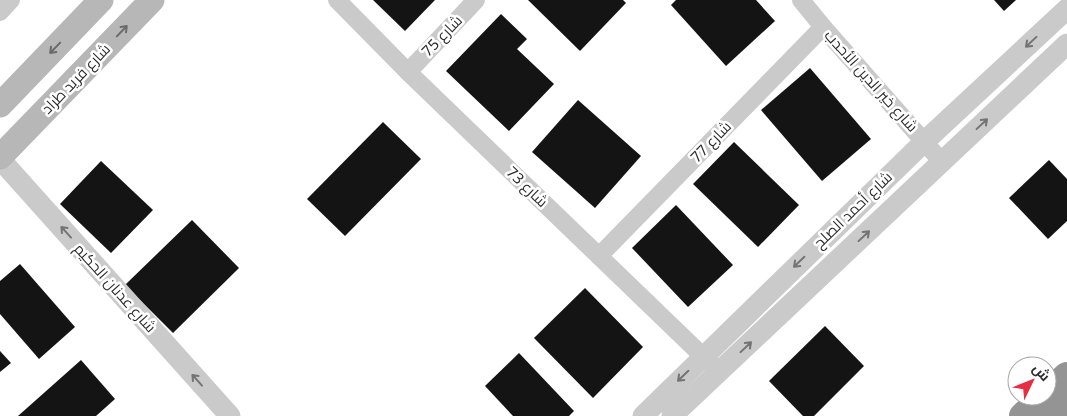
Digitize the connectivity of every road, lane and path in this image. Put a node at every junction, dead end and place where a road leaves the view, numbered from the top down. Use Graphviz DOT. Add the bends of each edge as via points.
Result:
graph roads {
  1 [pos="11,0"];
  2 [pos="101,0"];
  3 [pos="152,0"];
  4 [pos="337,0"];
  5 [pos="476,0"];
  6 [pos="801,0"];
  7 [pos="1067,9"];
  8 [pos="0,12"];
  9 [pos="823,28"];
  10 [pos="1067,44"];
  11 [pos="408,72"];
  12 [pos="0,105"];
  13 [pos="924,141"];
  14 [pos="0,158"];
  15 [pos="942,162"];
  16 [pos="599,256"];
  17 [pos="703,356"];
  18 [pos="720,372"];
  19 [pos="1067,376"];
  20 [pos="1057,385"];
  21 [pos="1034,406"];
  22 [pos="1067,407"];
  23 [pos="230,416"];
  24 [pos="643,416"];
  25 [pos="672,416"];
  26 [pos="1023,416"];
  27 [pos="1057,416"];
  1 -- 8 [label="street"];
  2 -- 12 [label="main road, one-way"];
  14 -- 3 [label="main road, شارع فريد طراد, one-way"];
  4 -- 11 [label="street, شارع 73"];
  5 -- 11 [label="street, شارع 75"];
  6 -- 9 [label="street, شارع خير الدين الأحدب"];
  7 -- 13 [label="street, شارع أحمد الصلح, one-way"];
  9 -- 13 [label="street, شارع خير الدين الأحدب"];
  9 -- 16 [label="street, شارع 77"];
  15 -- 10 [label="street, شارع أحمد الصلح, one-way"];
  11 -- 16 [label="street, شارع 73"];
  13 -- 15 [label="street, شارع خير الدين الأحدب"];
  13 -- 17 [label="street, شارع أحمد الصلح, one-way"];
  23 -- 14 [label="street, شارع عدنان الحكيم, one-way"];
  18 -- 15 [label="street, شارع أحمد الصلح, one-way"];
  16 -- 17 [label="street, شارع 73"];
  17 -- 18 [label="street, شارع 73"];
  17 -- 24 [label="street, شارع أحمد الصلح, one-way"];
  18 -- 25 [label="street, شارع أحمد الصلح"];
  19 -- 20 [label="highway"];
  21 -- 26 [label="highway"];
  22 -- 27 [label="highway"];
}
